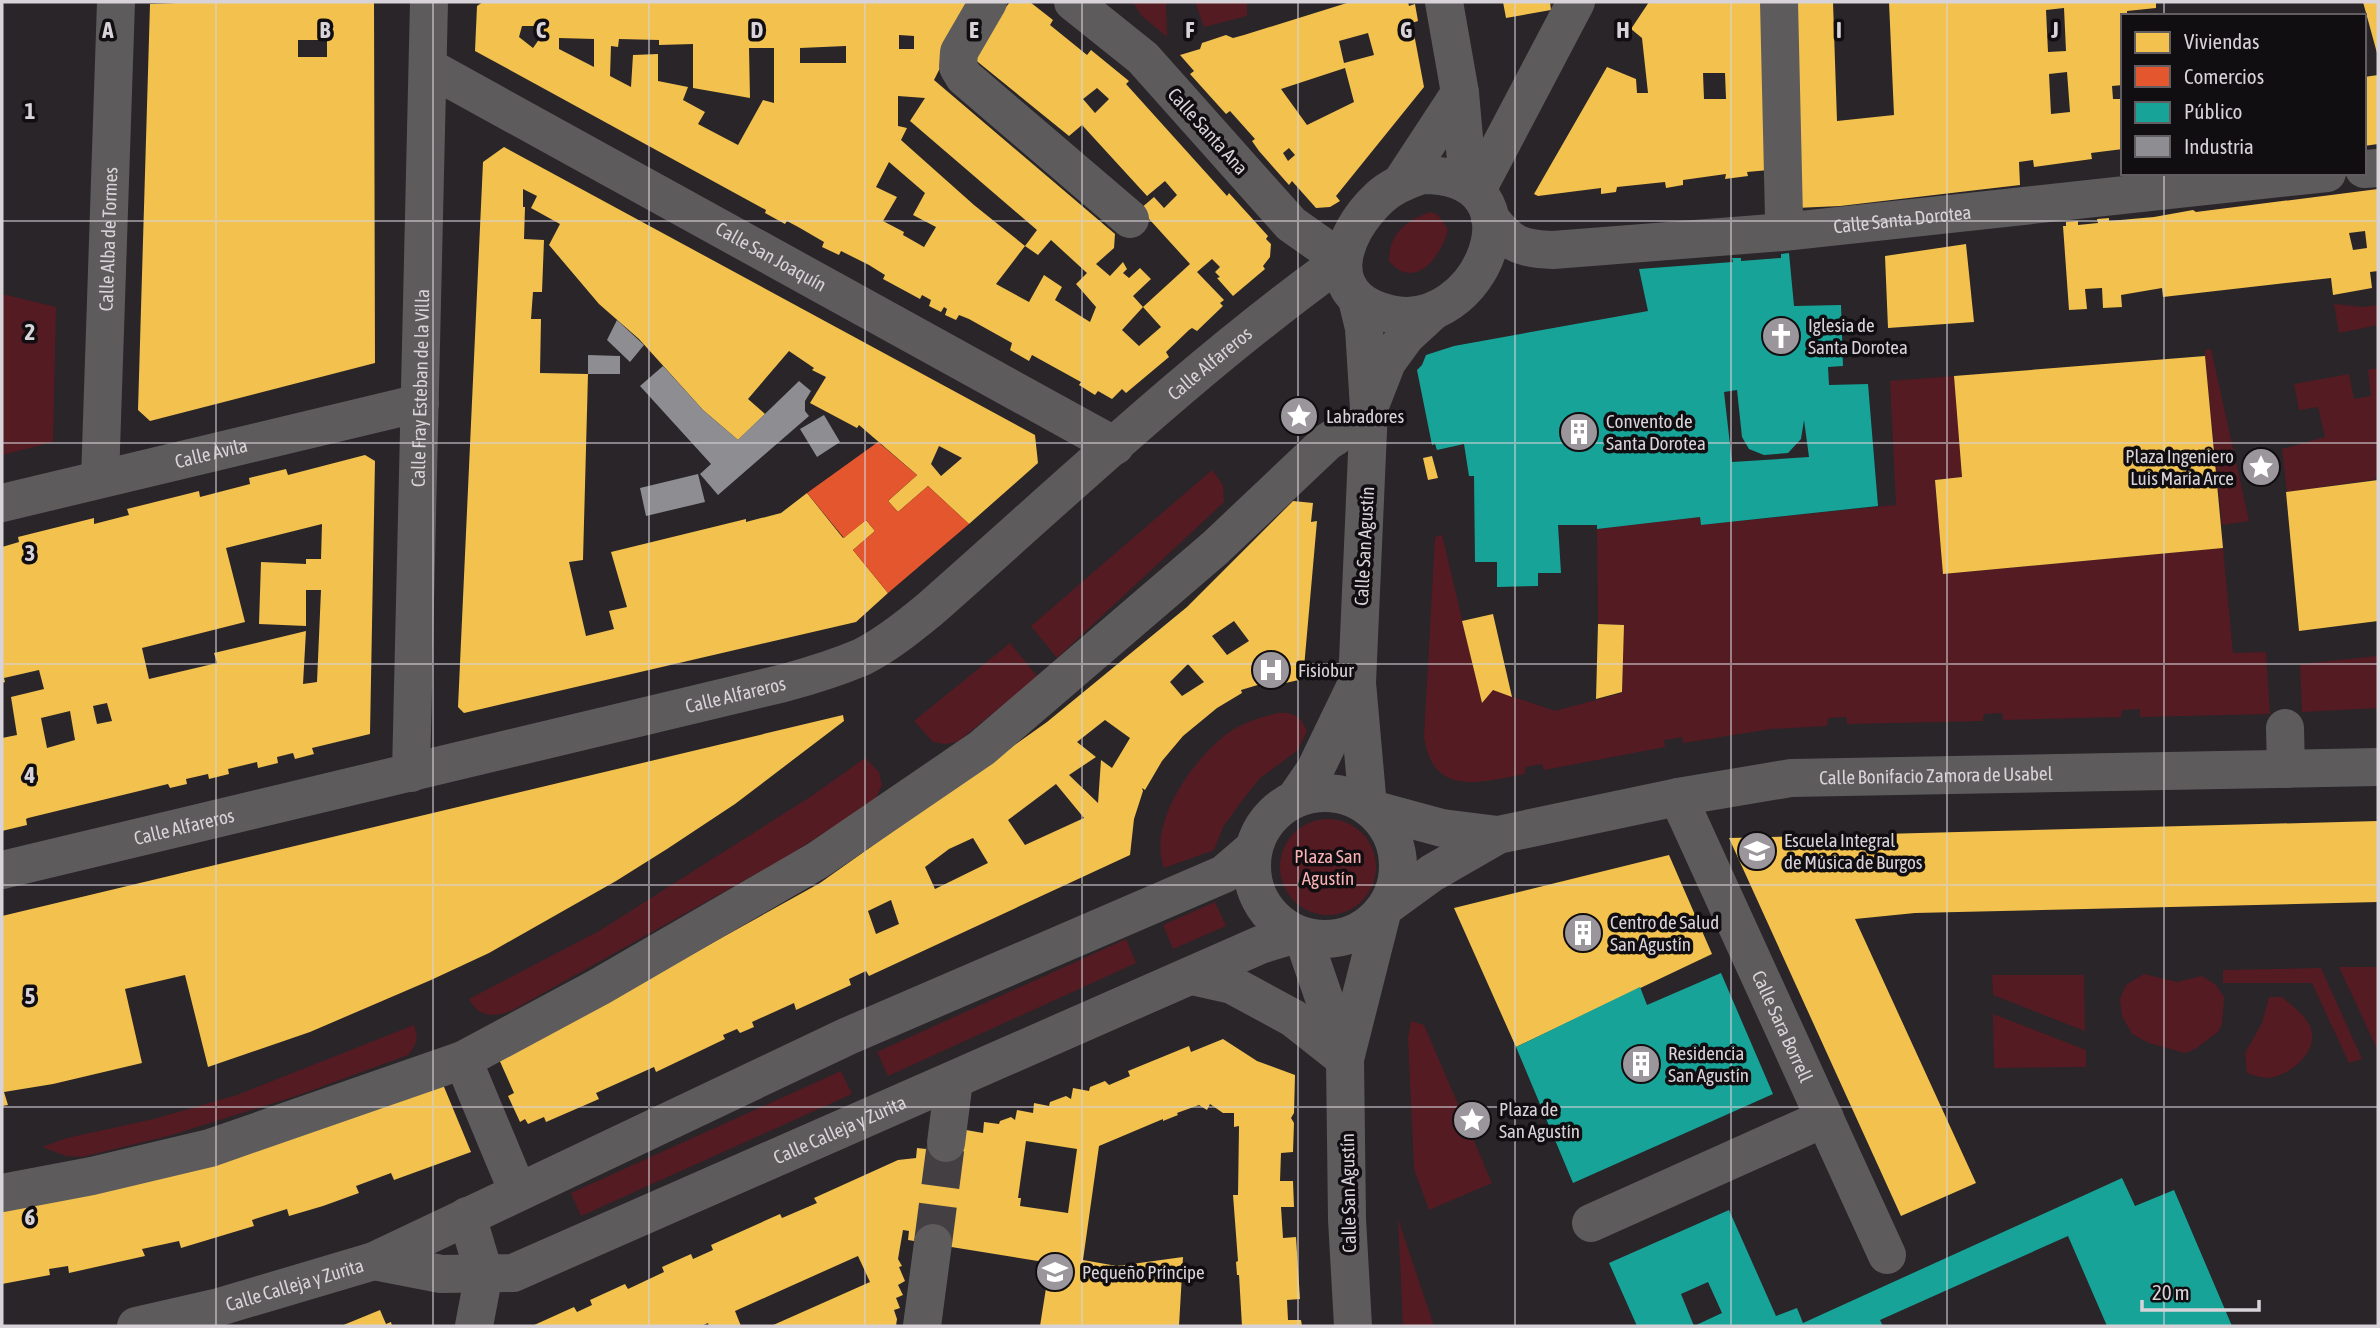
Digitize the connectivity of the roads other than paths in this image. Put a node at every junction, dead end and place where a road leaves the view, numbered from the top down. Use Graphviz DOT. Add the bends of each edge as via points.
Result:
graph roads {
  1 [pos="116,2"];
  2 [pos="429,2"];
  3 [pos="988,2"];
  4 [pos="1073,2"];
  5 [pos="1444,2"];
  6 [pos="1576,2"];
  7 [pos="1779,2"];
  8 [pos="428,67"];
  9 [pos="1460,93"];
  10 [pos="2309,175"];
  11 [pos="1401,183"];
  12 [pos="1478,197"];
  13 [pos="1784,218"];
  14 [pos="1130,219"];
  15 [pos="1342,260"];
  16 [pos="1357,299"];
  17 [pos="1431,313"];
  18 [pos="420,403"];
  19 [pos="1369,408"];
  20 [pos="1335,437"];
  21 [pos="1115,446"];
  22 [pos="100,479"];
  23 [pos="2,503"];
  24 [pos="1357,683"];
  25 [pos="2285,728"];
  26 [pos="2378,767"];
  27 [pos="2286,769"];
  28 [pos="411,773"];
  29 [pos="1678,797"];
  30 [pos="1295,799"];
  31 [pos="1370,808"];
  32 [pos="1499,835"];
  33 [pos="1253,849"];
  34 [pos="2,870"];
  35 [pos="1385,909"];
  36 [pos="1299,935"];
  37 [pos="1192,976"];
  38 [pos="1345,1059"];
  39 [pos="467,1068"];
  40 [pos="954,1080"];
  41 [pos="1825,1118"];
  42 [pos="946,1143"];
  43 [pos="518,1192"];
  44 [pos="2,1194"];
  45 [pos="467,1216"];
  46 [pos="1591,1223"];
  47 [pos="933,1243"];
  48 [pos="1887,1255"];
  49 [pos="374,1261"];
  50 [pos="484,1273"];
  51 [pos="136,1326"];
  52 [pos="474,1326"];
  53 [pos="922,1326"];
  54 [pos="1353,1326"];
  1 -- 22 [label="street, Calle Alba de Tormes"];
  2 -- 8 [label="street, Calle Fray Esteban de la Villa"];
  3 -- 14 [label="street" via="959,52 958,67 964,77"];
  4 -- 15 [label="street, Calle Santa Ana" via="1143,58 1291,224"];
  5 -- 9 [label="street"];
  6 -- 12 [label="street"];
  7 -- 13 [label="street"];
  8 -- 18 [label="street, Calle Fray Esteban de la Villa"];
  8 -- 21 [label="street, Calle San Joaquín"];
  9 -- 11 [label="street"];
  9 -- 12 [label="street"];
  10 -- 12 [label="street, Calle Santa Dorotea" via="1783,232 1553,250 1536,250 1505,237"];
  11 -- 12 [label="street" via="1422,175 1440,175"];
  11 -- 15 [label="street" via="1381,196 1350,233"];
  12 -- 17 [label="street" via="1489,245 1482,267 1450,302"];
  15 -- 16 [label="street" via="1346,283"];
  15 -- 21 [label="street, Calle Alfareros" via="1283,302"];
  16 -- 17 [label="street" via="1376,311 1399,316"];
  16 -- 19 [label="street, Calle San Agustín" via="1364,328"];
  17 -- 19 [label="street, Calle San Agustín" via="1387,362"];
  18 -- 22 [label="street, Calle Ávila"];
  18 -- 28 [label="street, Calle Fray Esteban de la Villa"];
  19 -- 24 [label="street, Calle San Agustín"];
  20 -- 39 [label="street" via="1216,548 982,748 818,860"];
  21 -- 28 [label="street, Calle Alfareros" via="929,610 864,656 783,683"];
  22 -- 23 [label="street, Calle Ávila"];
  24 -- 30 [label="street, Calle San Agustín" via="1315,770"];
  24 -- 31 [label="street, Calle San Agustín"];
  25 -- 27 [label="street"];
  26 -- 27 [label="street, Calle Bonifacio Zamora de Usabel"];
  27 -- 29 [label="street, Calle Bonifacio Zamora de Usabel" via="1791,778"];
  28 -- 34 [label="street, Calle Alfareros"];
  29 -- 32 [label="street, Calle Bonifacio Zamora de Usabel"];
  29 -- 41 [label="street, Calle Sara Borrell"];
  30 -- 31 [label="street" via="1336,792"];
  30 -- 33 [label="street" via="1266,821"];
  31 -- 32 [label="street, Calle Bonifacio Zamora de Usabel" via="1442,828"];
  31 -- 35 [label="street" via="1388,828 1397,851 1398,877"];
  32 -- 35 [label="street, Calle Bonifacio Zamora de Usabel" via="1432,873"];
  33 -- 36 [label="street" via="1256,892 1268,914"];
  33 -- 43 [label="street, Calle Calleja y Zurita" via="1224,874 848,1036"];
  35 -- 36 [label="street" via="1355,934 1327,940"];
  35 -- 38 [label="street, Calle San Agustín"];
  36 -- 37 [label="street, Calle Calleja y Zurita" via="1260,945"];
  36 -- 38 [label="street, Calle San Agustín"];
  37 -- 38 [label="street" via="1232,985 1293,1018"];
  37 -- 40 [label="street, Calle Calleja y Zurita"];
  38 -- 54 [label="street, Calle San Agustín"];
  39 -- 43 [label="street"];
  39 -- 44 [label="street" via="211,1148"];
  40 -- 42 [label="street"];
  40 -- 50 [label="street, Calle Calleja y Zurita" via="513,1273"];
  41 -- 46 [label="street"];
  41 -- 48 [label="street, Calle Sara Borrell"];
  43 -- 45 [label="street, Calle Calleja y Zurita"];
  45 -- 49 [label="street, Calle Calleja y Zurita"];
  45 -- 50 [label="street"];
  47 -- 53 [label="street"];
  49 -- 50 [label="street, Calle Calleja y Zurita" via="441,1274"];
  49 -- 51 [label="street, Calle Calleja y Zurita" via="219,1307"];
  50 -- 52 [label="street"];
}
